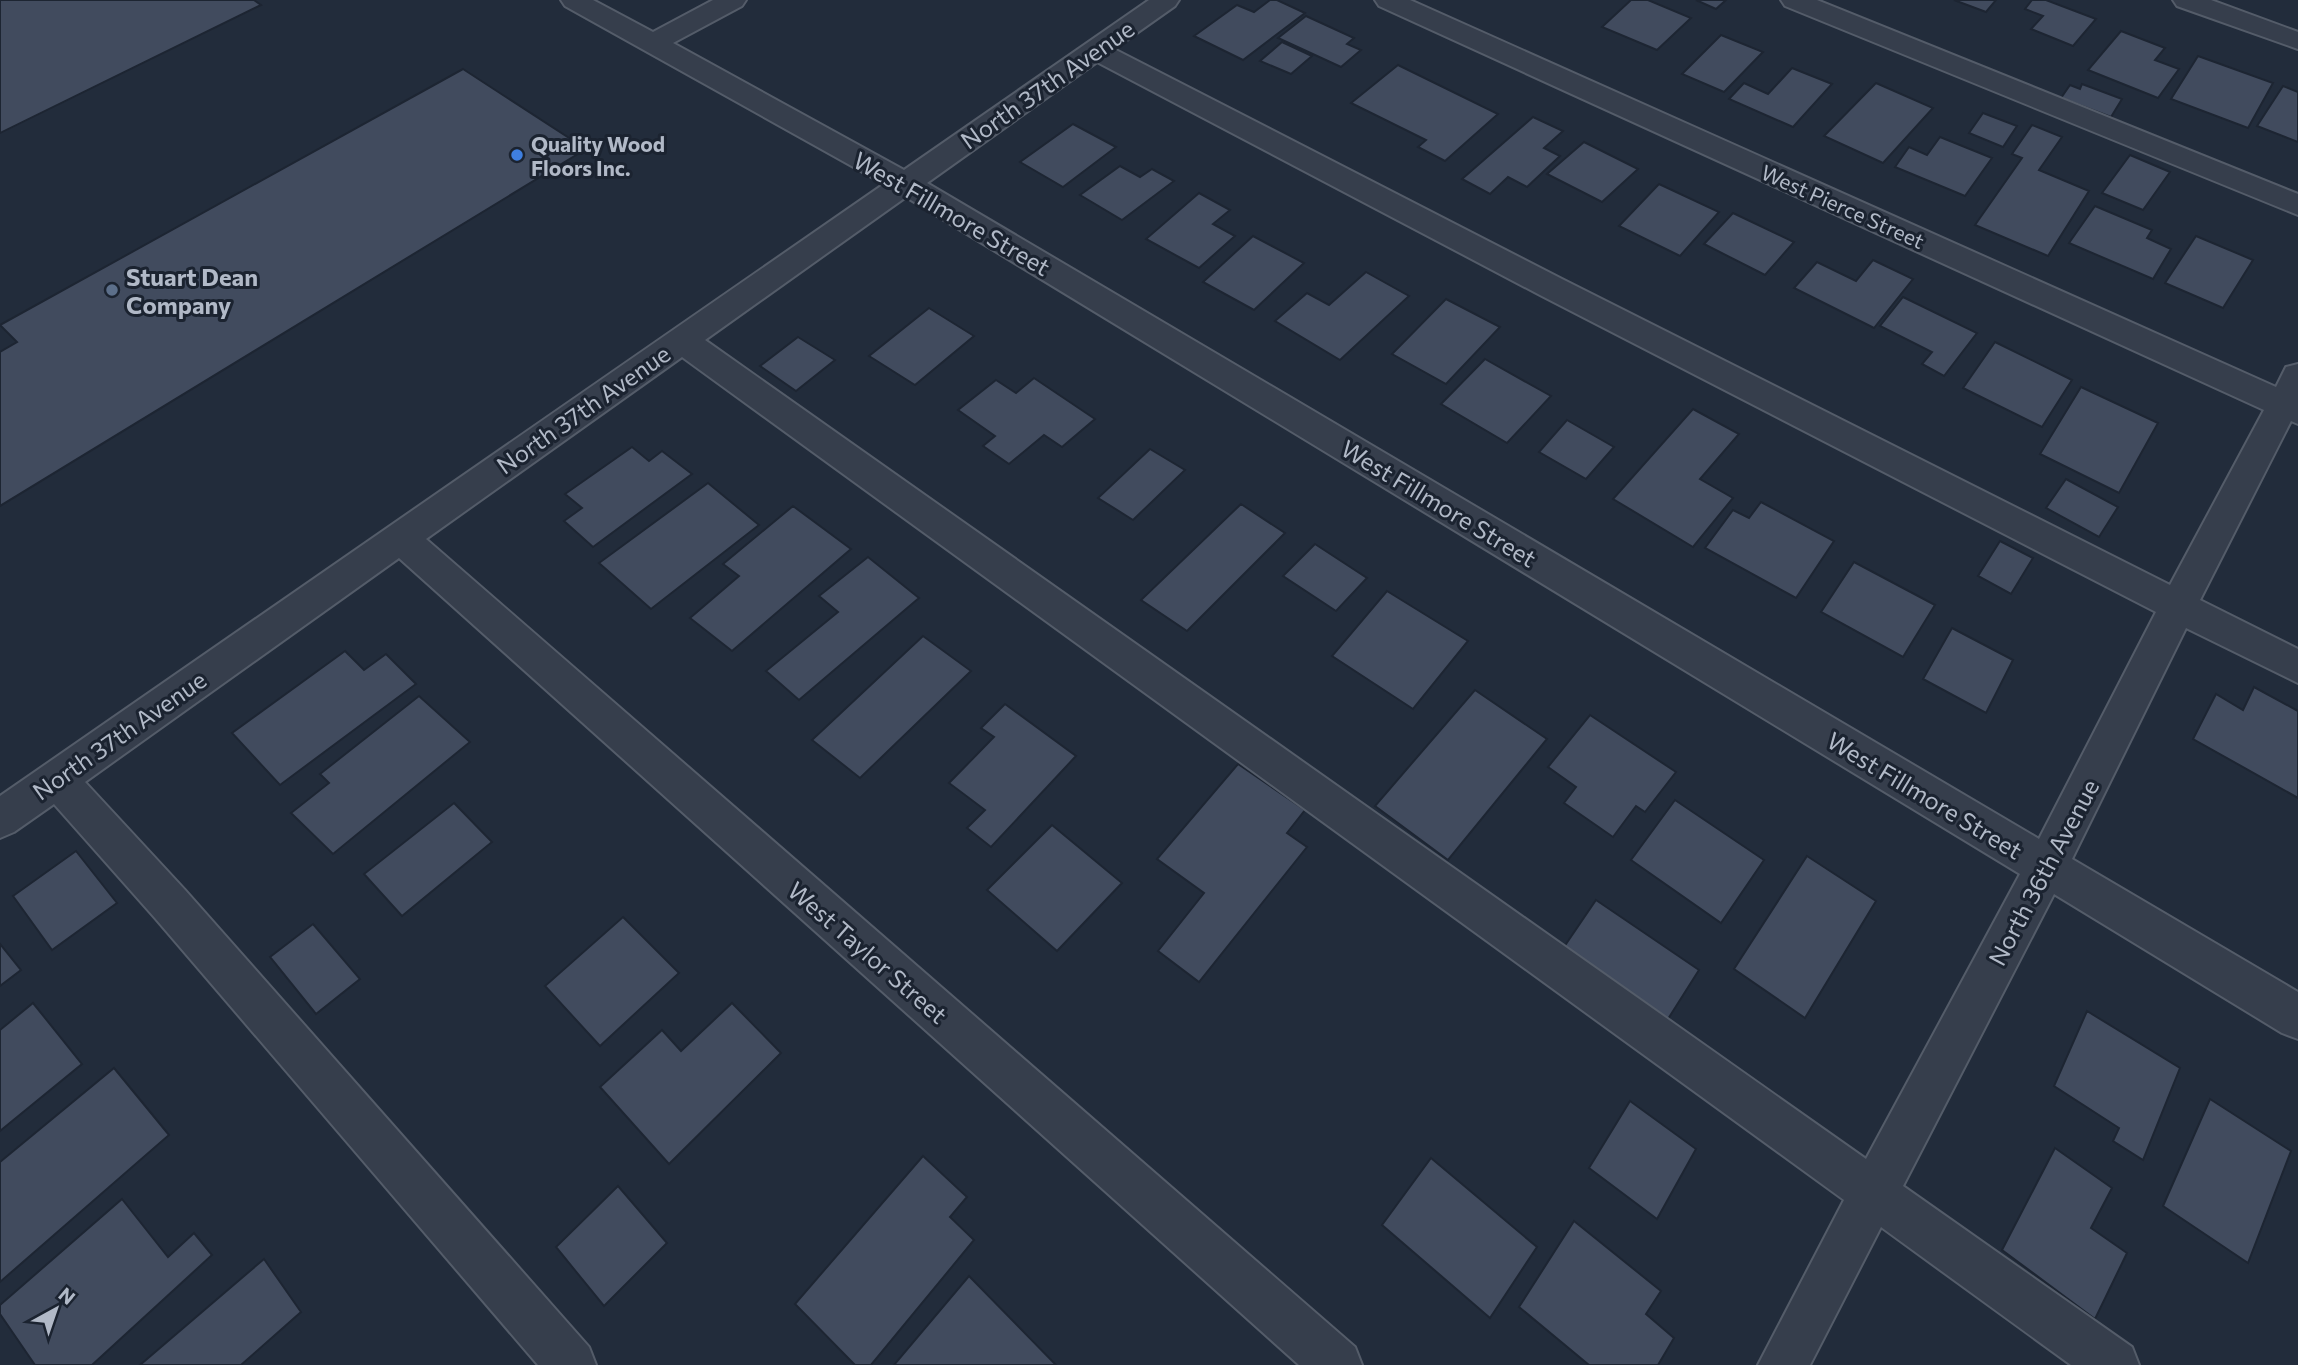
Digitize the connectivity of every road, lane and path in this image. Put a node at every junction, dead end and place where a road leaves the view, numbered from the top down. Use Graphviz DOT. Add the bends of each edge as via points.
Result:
graph roads {
  1 [pos="574,0"];
  2 [pos="733,0"];
  3 [pos="1166,0"];
  4 [pos="1388,0"];
  5 [pos="1794,0"];
  6 [pos="2186,0"];
  7 [pos="2298,41"];
  8 [pos="650,44"];
  9 [pos="1095,50"];
  10 [pos="905,183"];
  11 [pos="2298,205"];
  12 [pos="682,340"];
  13 [pos="2293,397"];
  14 [pos="400,538"];
  15 [pos="2178,606"];
  16 [pos="2298,667"];
  17 [pos="57,779"];
  18 [pos="0,819"];
  19 [pos="2046,867"];
  20 [pos="2298,1017"];
  21 [pos="1874,1195"];
  22 [pos="571,1365"];
  23 [pos="1337,1365"];
  24 [pos="1783,1365"];
  25 [pos="2114,1365"];
  1 -- 8 [label="street, West Fillmore Street"];
  2 -- 8 [label="street"];
  3 -- 9 [label="street, North 37th Avenue"];
  4 -- 13 [label="street, West Pierce Street"];
  5 -- 11 [label="street"];
  6 -- 7 [label="street"];
  8 -- 10 [label="street, West Fillmore Street"];
  9 -- 10 [label="street, North 37th Avenue"];
  9 -- 15 [label="street"];
  10 -- 12 [label="street, North 37th Avenue"];
  10 -- 19 [label="street, West Fillmore Street"];
  12 -- 14 [label="street, North 37th Avenue"];
  12 -- 21 [label="street"];
  13 -- 15 [label="street, North 36th Avenue"];
  14 -- 17 [label="street, North 37th Avenue"];
  14 -- 23 [label="street, West Taylor Street"];
  15 -- 16 [label="street"];
  15 -- 19 [label="street, North 36th Avenue"];
  17 -- 18 [label="street, North 37th Avenue"];
  17 -- 22 [label="street"];
  19 -- 20 [label="street, West Fillmore Street"];
  19 -- 21 [label="street, North 36th Avenue"];
  21 -- 24 [label="street, North 36th Avenue"];
  21 -- 25 [label="street"];
}
